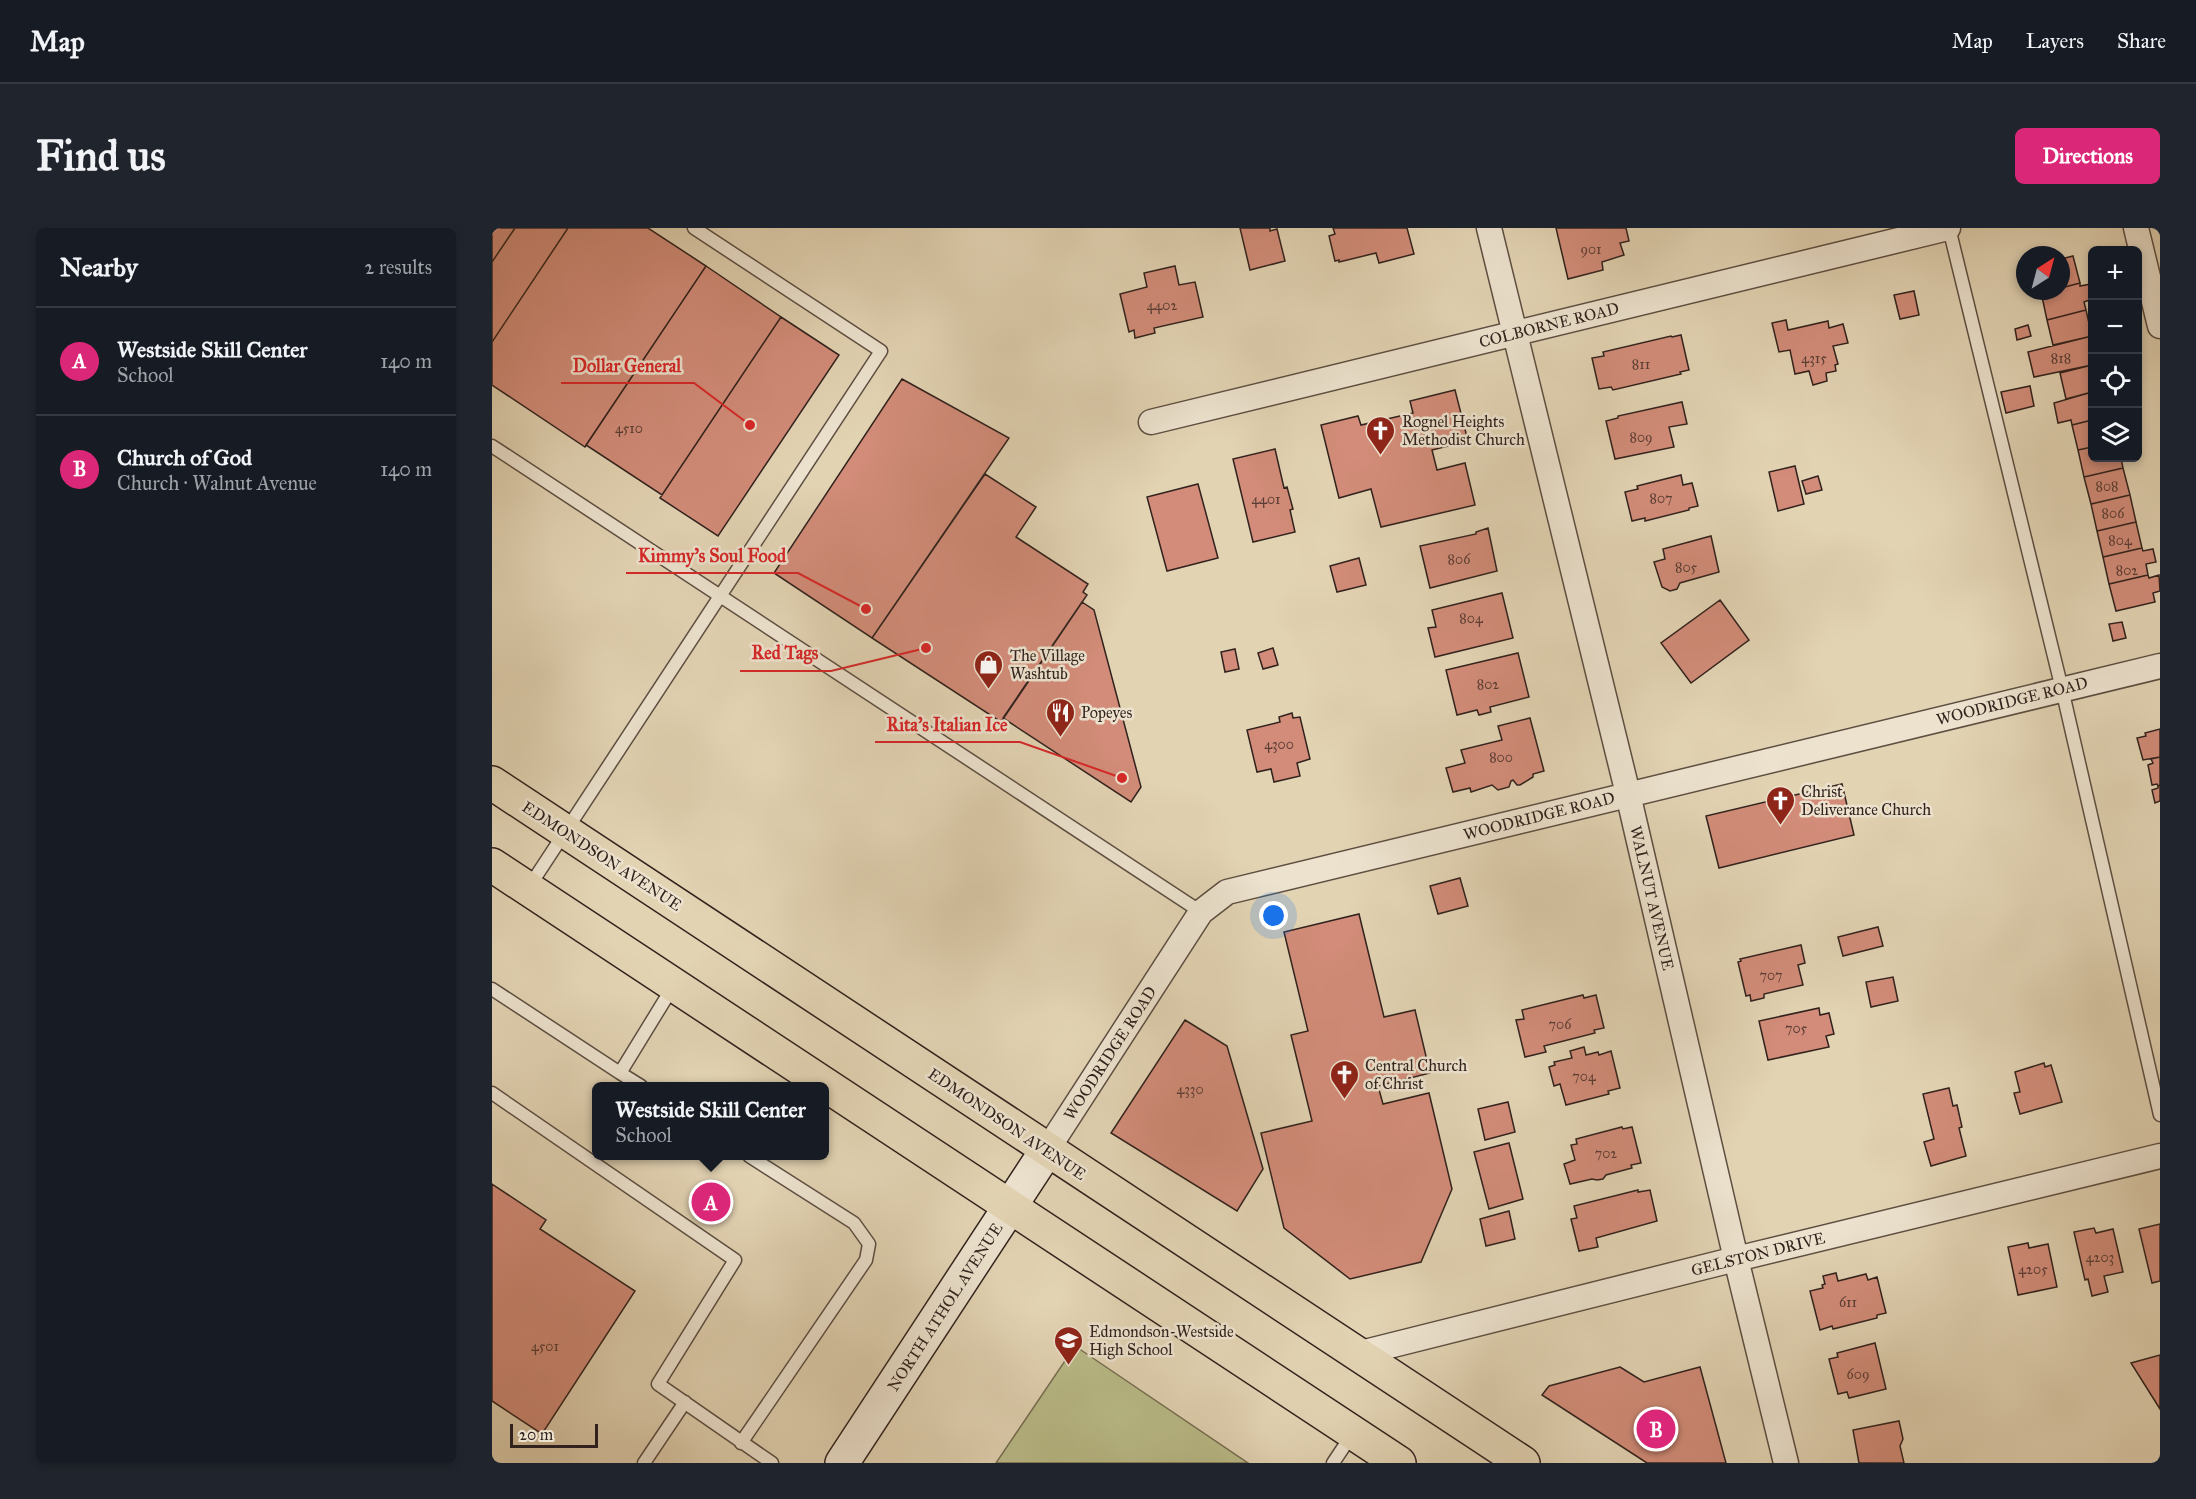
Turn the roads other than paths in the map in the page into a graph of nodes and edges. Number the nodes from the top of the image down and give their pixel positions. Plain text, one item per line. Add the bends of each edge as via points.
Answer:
1 (694, 228) edge
2 (1489, 228) edge
3 (1949, 228) edge
4 (2136, 228) edge
5 (2160, 326) edge
6 (1514, 334) junction
7 (1151, 422) dead end
8 (492, 446) edge
9 (720, 596) junction
10 (2160, 666) edge
11 (2062, 689) junction
12 (492, 783) edge
13 (1628, 794) junction
14 (566, 832) junction
15 (492, 865) edge
16 (528, 888) junction
17 (1202, 912) junction
18 (675, 984) junction
19 (492, 989) edge
20 (620, 1073) junction
21 (635, 1082) edge
22 (823, 1082) edge
23 (829, 1086) edge
24 (492, 1094) edge
25 (2160, 1115) edge
26 (1047, 1150) junction
27 (2160, 1156) edge
28 (757, 1160) edge
29 (1010, 1206) junction
30 (1736, 1259) junction
31 (1357, 1354) junction
32 (685, 1402) junction
33 (1353, 1432) junction
34 (741, 1443) junction
35 (644, 1463) edge
36 (772, 1463) edge
37 (842, 1463) edge
38 (1333, 1463) edge
39 (1399, 1463) edge
40 (1523, 1463) edge
41 (1786, 1463) edge

1 - 9 lane via 881,351
2 - 6 street, WALNUT AVENUE
3 - 6 street, COLBORNE ROAD
3 - 11 lane
4 - 5 street
6 - 7 street, COLBORNE ROAD
6 - 13 street, WALNUT AVENUE
8 - 9 lane
9 - 14 lane
9 - 17 lane
10 - 11 street, WOODRIDGE ROAD
11 - 13 street, WOODRIDGE ROAD
11 - 25 lane
12 - 14 main road, EDMONDSON AVENUE
13 - 17 street, WOODRIDGE ROAD via 1227,892
13 - 30 street, WALNUT AVENUE
14 - 16 lane
14 - 26 main road, EDMONDSON AVENUE
15 - 16 main road
16 - 18 main road
17 - 26 street, WOODRIDGE ROAD
18 - 20 lane
18 - 22 main road
19 - 20 lane
20 - 21 lane
23 - 29 main road
24 - 32 lane via 735,1260 658,1384
26 - 29 street, NORTH ATHOL AVENUE
26 - 31 main road, EDMONDSON AVENUE
27 - 30 street, GELSTON DRIVE
28 - 34 lane via 854,1223 869,1244 866,1260
29 - 33 main road
29 - 37 street, NORTH ATHOL AVENUE
30 - 31 street, GELSTON DRIVE
30 - 41 street, WALNUT AVENUE
31 - 40 main road, EDMONDSON AVENUE
32 - 34 lane
32 - 35 lane
33 - 38 lane
33 - 39 main road
34 - 36 lane

